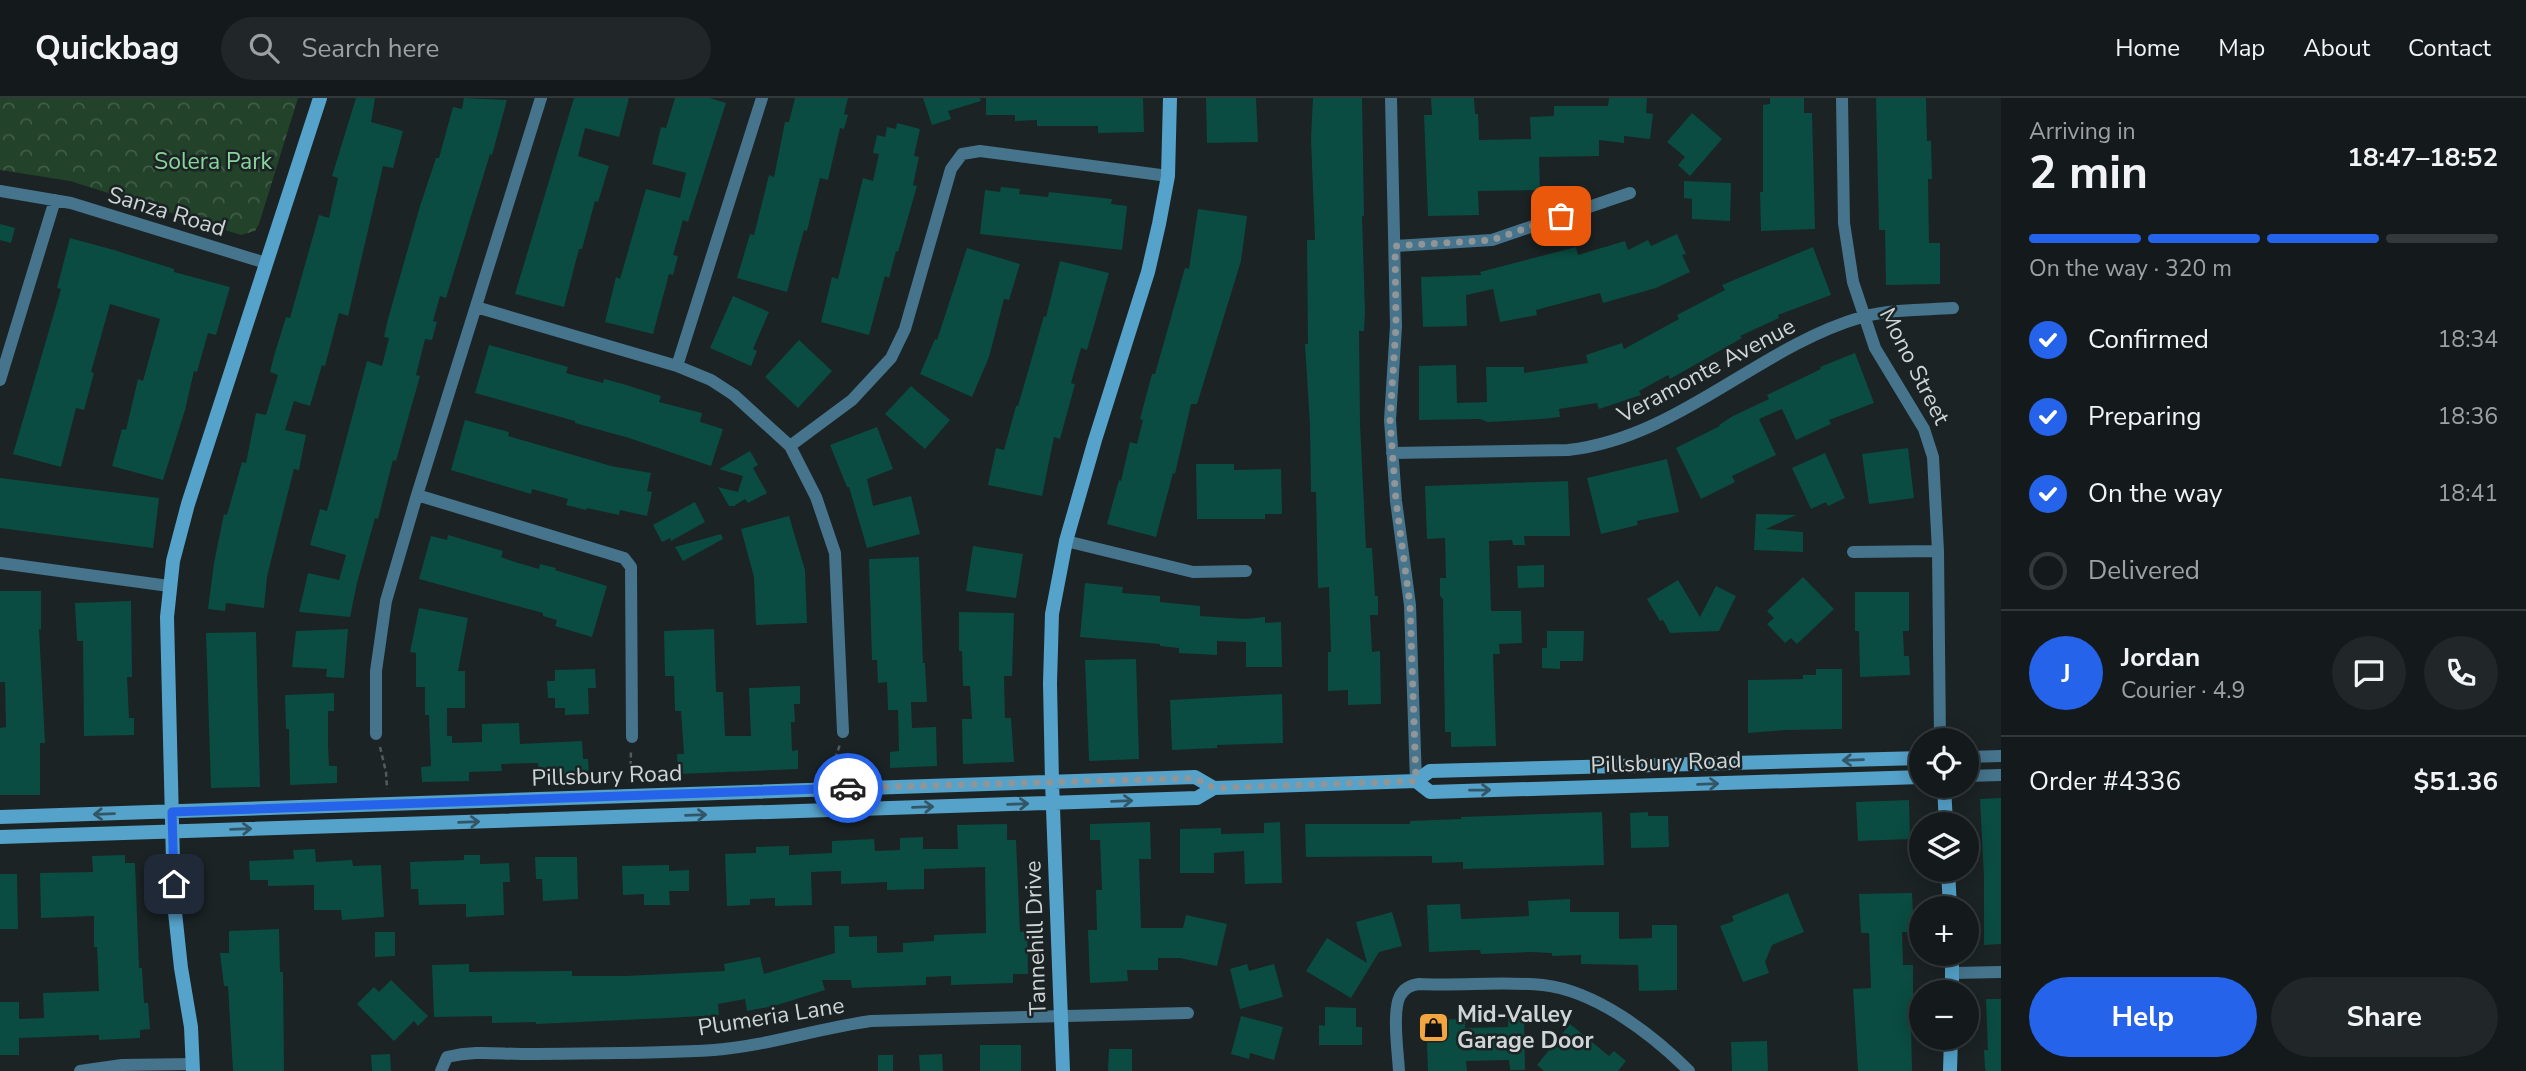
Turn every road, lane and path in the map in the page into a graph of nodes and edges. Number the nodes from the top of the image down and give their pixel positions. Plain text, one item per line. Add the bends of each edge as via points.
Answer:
1 (320, 98) edge
2 (541, 98) edge
3 (762, 98) edge
4 (1170, 98) edge
5 (1391, 98) edge
6 (1842, 98) edge
7 (1168, 176) junction
8 (0, 191) edge
9 (1630, 193) dead end
10 (55, 200) junction
11 (1395, 246) junction
12 (267, 263) junction
13 (476, 307) junction
14 (1953, 308) dead end
15 (1863, 317) junction
16 (677, 366) junction
17 (0, 380) edge
18 (790, 446) junction
19 (1392, 453) junction
20 (417, 495) junction
21 (1066, 541) junction
22 (1938, 551) junction
23 (1853, 552) dead end
24 (0, 563) edge
25 (1246, 571) dead end
26 (169, 586) junction
27 (1940, 728) edge
28 (843, 732) joint
29 (376, 734) joint
30 (632, 737) joint
31 (2001, 756) edge
32 (1979, 757) edge
33 (1909, 758) edge
34 (2001, 775) edge
35 (1979, 776) edge
36 (1909, 777) edge
37 (1416, 781) junction
38 (1052, 782) junction
39 (1214, 788) junction
40 (834, 789) junction
41 (631, 796) junction
42 (1054, 803) junction
43 (387, 805) junction
44 (172, 812) junction
45 (0, 817) edge
46 (173, 831) junction
47 (0, 837) edge
48 (1953, 966) edge
49 (2001, 972) edge
50 (1953, 973) junction
51 (1953, 980) edge
52 (1188, 1013) dead end
53 (1060, 1016) junction
54 (1951, 1050) edge
55 (193, 1067) edge
56 (80, 1071) edge
57 (441, 1071) edge
58 (1063, 1071) edge
59 (1399, 1071) edge
60 (1689, 1071) edge
61 (1950, 1071) edge

1 - 12 street
2 - 13 street
3 - 16 street
4 - 7 street, Tannehill Drive
5 - 11 street
6 - 15 street, Mono Street via 1845,233
7 - 18 street via 980,150 962,154 951,169 905,329 891,358 852,400
7 - 21 street, Tannehill Drive via 1149,272
8 - 10 street, Sanza Road
9 - 11 street via 1492,240
10 - 12 street, Sanza Road
10 - 17 street
11 - 19 street
12 - 26 street via 188,504
13 - 16 street
13 - 20 street
14 - 15 street, Veramonte Avenue
15 - 19 street, Veramonte Avenue via 1785,351 1652,426 1592,447
15 - 22 street, Mono Street via 1875,348 1924,429 1933,457
16 - 18 street via 734,396
18 - 28 street via 816,498 835,553
19 - 37 street via 1410,605
20 - 29 street via 386,601 376,671
20 - 30 street via 624,558 631,567
21 - 25 street via 1193,572
21 - 38 street, Tannehill Drive via 1052,614
22 - 23 street
22 - 27 street, Mono Street
24 - 26 street
26 - 44 street
28 - 40 path via 833,766
29 - 43 path via 386,772
30 - 41 path
31 - 32 street
33 -> 37 street, Pillsbury Road via 1430,771
34 - 35 street
37 -> 36 street, Pillsbury Road via 1430,792
37 - 39 street, Pillsbury Road
38 - 39 street, Pillsbury Road via 1195,778
38 - 40 street, Pillsbury Road
38 - 42 street, Tannehill Drive
42 -> 39 street, Pillsbury Road via 1196,798
40 - 41 street, Pillsbury Road
41 - 43 street, Pillsbury Road
46 -> 42 street, Pillsbury Road
42 - 53 street, Tannehill Drive
43 - 44 street, Pillsbury Road
44 -> 45 street, Pillsbury Road
44 - 46 street
46 - 47 street, Pillsbury Road
46 - 55 street via 174,903
48 - 50 street
49 - 50 street
50 - 51 street
52 - 53 street, Plumeria Lane
53 - 57 street, Plumeria Lane via 871,1021 715,1050 469,1051 447,1057
53 - 58 street, Tannehill Drive
54 - 61 street
55 - 56 street via 122,1065
59 - 60 street via 1397,1006 1401,994 1419,984 1526,984 1570,990 1614,1011

